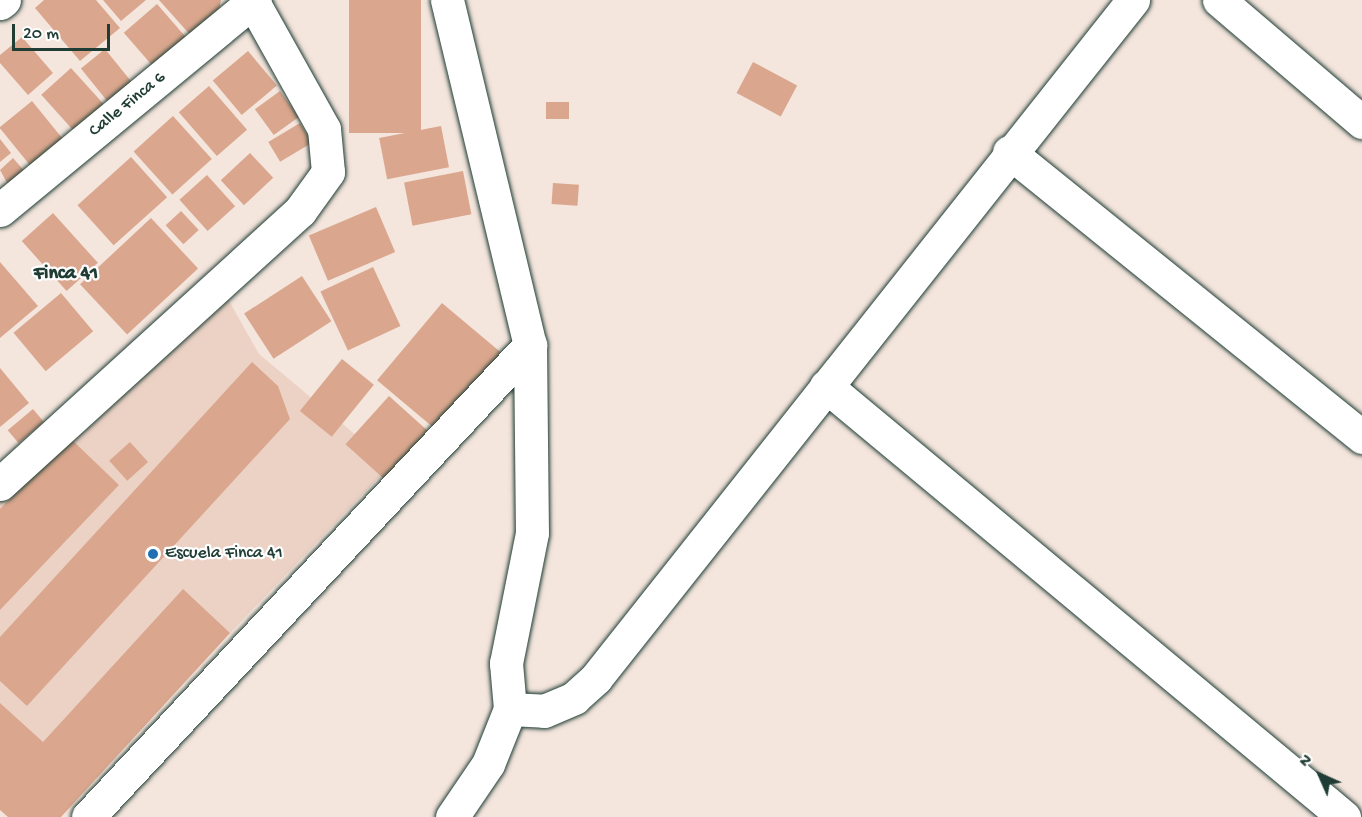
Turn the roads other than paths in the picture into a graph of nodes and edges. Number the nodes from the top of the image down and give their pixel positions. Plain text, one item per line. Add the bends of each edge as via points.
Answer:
1 (4, 0) edge
2 (447, 0) edge
3 (1133, 0) edge
4 (1219, 0) edge
5 (254, 1) edge
6 (0, 3) edge
7 (1362, 122) edge
8 (1009, 152) junction
9 (0, 210) edge
10 (530, 345) junction
11 (826, 386) junction
12 (1362, 437) edge
13 (0, 484) edge
14 (510, 709) junction
15 (88, 817) edge
16 (452, 817) edge
17 (1344, 817) edge

1 - 6 street
2 - 10 street
3 - 8 street
4 - 7 street
5 - 9 street, Calle Finca 6
5 - 13 street via 324,129 328,172 300,211
8 - 11 street
8 - 12 street
10 - 14 street via 532,533 506,663
10 - 15 street
11 - 14 street via 596,678 574,698 544,711
11 - 17 street
14 - 16 street via 488,764

